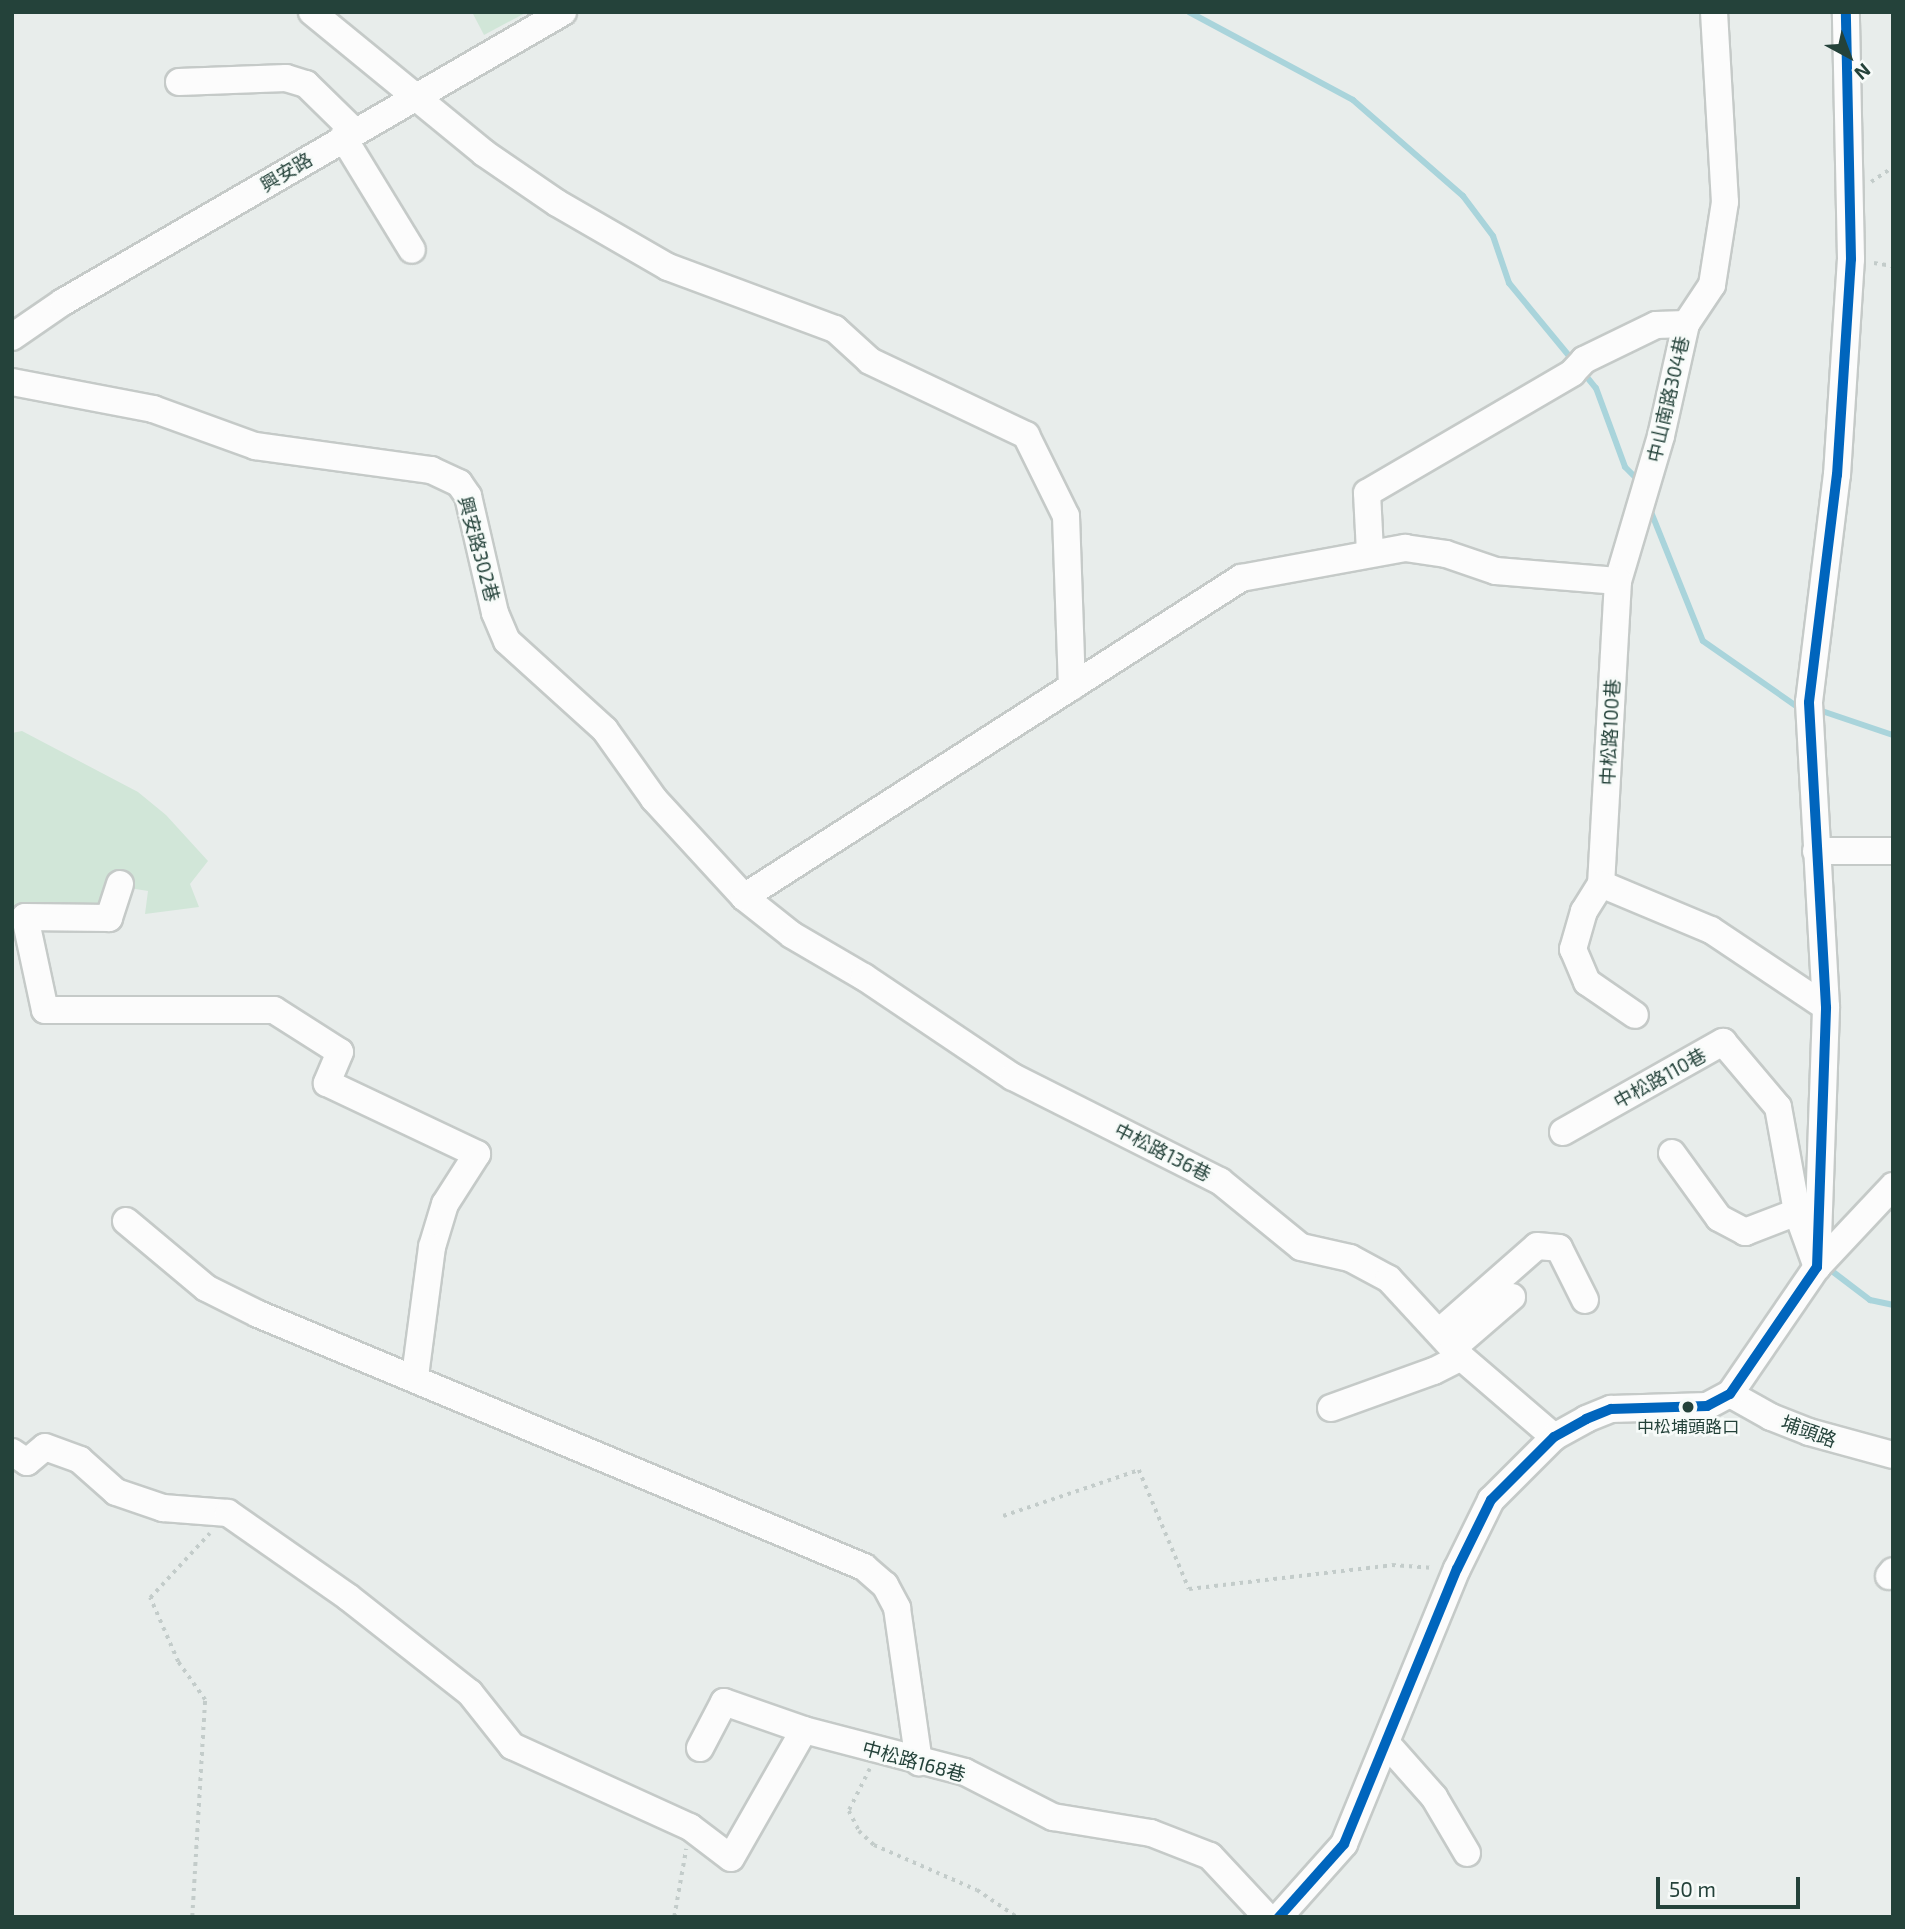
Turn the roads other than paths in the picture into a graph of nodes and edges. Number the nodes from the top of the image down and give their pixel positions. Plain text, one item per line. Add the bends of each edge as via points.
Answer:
1 (312, 12) edge
2 (563, 12) edge
3 (1714, 12) edge
4 (1846, 12) edge
5 (179, 82) dead end
6 (416, 95) junction
7 (348, 134) junction
8 (412, 250) dead end
9 (1686, 324) junction
10 (12, 337) edge
11 (12, 382) edge
12 (1370, 552) junction
13 (1618, 581) junction
14 (1072, 687) junction
15 (1816, 851) junction
16 (1893, 851) edge
17 (120, 884) dead end
18 (1601, 884) junction
19 (744, 897) junction
20 (1826, 1007) junction
21 (1635, 1015) dead end
22 (1563, 1132) dead end
23 (1672, 1153) dead end
24 (1893, 1186) edge
25 (1797, 1212) junction
26 (126, 1222) dead end
27 (1816, 1267) junction
28 (1512, 1297) dead end
29 (1585, 1300) dead end
30 (1451, 1346) junction
31 (415, 1377) junction
32 (1730, 1394) junction
33 (1331, 1408) dead end
34 (1554, 1437) junction
35 (12, 1452) edge
36 (1893, 1455) edge
37 (804, 1730) junction
38 (1387, 1744) junction
39 (701, 1748) dead end
40 (919, 1762) junction
41 (1467, 1853) dead end
42 (1267, 1917) edge
43 (1279, 1917) edge

1 - 6 street
2 - 6 street, 興安路
3 - 9 street, 中山南路304巷 via 1725,202 1712,285
4 - 15 street via 1851,259 1837,475 1809,702
5 - 7 street via 296,81 324,99
6 - 7 street, 興安路
6 - 14 street via 535,188 668,267 835,329 870,360 1027,435 1066,516
7 - 8 street
7 - 10 street, 興安路 via 63,302
9 - 12 street via 1656,325 1584,359 1572,373 1367,493
9 - 13 street, 中山南路304巷 via 1661,436
11 - 19 street, 興安路302巷 via 153,409 255,446 431,470 459,482 468,496 495,613 507,640 606,730 654,799
12 - 13 street via 1405,548 1446,554 1496,571
12 - 14 street via 1241,578
13 - 18 street, 中松路100巷
14 - 19 street
15 - 16 street
15 - 20 street
17 - 31 street via 109,918 24,917 45,1010 274,1010 340,1052 327,1083 477,1154 444,1204 432,1247
18 - 20 street via 1711,930
18 - 21 street, 中松路100巷 via 1584,912 1573,949 1587,982
19 - 30 street, 中松路136巷 via 792,935 864,977 1013,1077 1220,1181 1301,1247 1350,1258 1389,1279
20 - 27 street
22 - 25 street, 中松路110巷 via 1723,1042 1778,1107
23 - 25 street via 1719,1218 1745,1232
24 - 27 street
25 - 27 street, 中松路110巷
26 - 31 street via 206,1288 258,1314
27 - 32 street
28 - 30 street
29 - 30 street via 1559,1248 1537,1246
30 - 33 street via 1434,1371
30 - 34 street, 中松路136巷
31 - 40 street via 864,1567 885,1585 897,1608
32 - 34 street via 1689,1409 1611,1409
32 - 36 street, 埔頭路 via 1809,1432
34 - 38 street via 1492,1500 1457,1569
35 - 37 street via 27,1462 45,1447 80,1460 116,1492 163,1508 228,1513 348,1597 470,1693 512,1746 690,1826 731,1858
37 - 39 street, 中松路168巷 via 724,1702
37 - 40 street, 中松路168巷
38 - 41 street via 1434,1797
38 - 43 street via 1344,1844
40 - 42 street, 中松路168巷 via 965,1772 1052,1818 1152,1833 1210,1856

